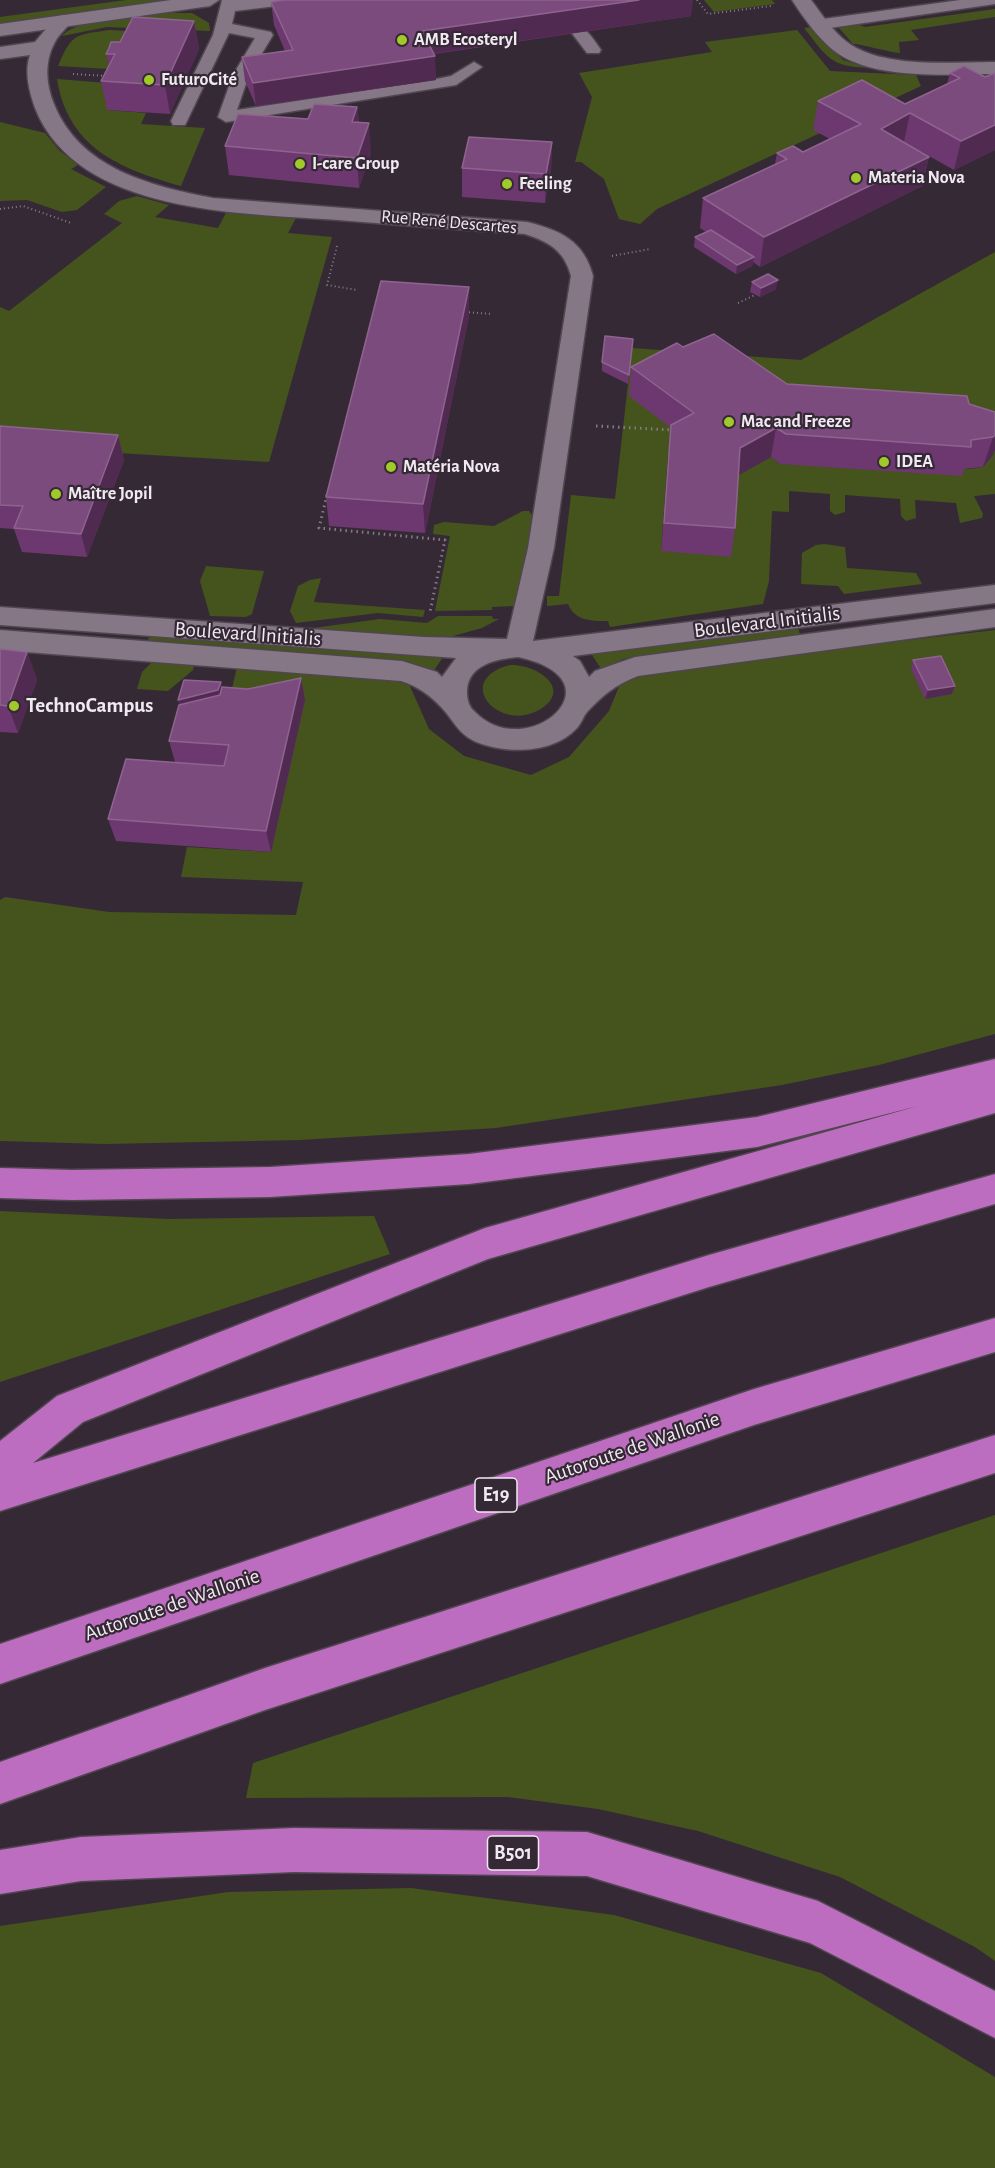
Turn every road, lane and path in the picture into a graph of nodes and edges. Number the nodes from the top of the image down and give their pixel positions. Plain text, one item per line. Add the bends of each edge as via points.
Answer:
1 (80, 0) edge
2 (210, 0) edge
3 (285, 0) edge
4 (697, 0) edge
5 (801, 0) edge
6 (993, 0) edge
7 (230, 4) edge
8 (781, 4) dead end
9 (60, 12) junction
10 (823, 24) junction
11 (223, 27) junction
12 (0, 30) edge
13 (579, 32) edge
14 (43, 47) junction
15 (593, 50) dead end
16 (0, 53) edge
17 (113, 67) edge
18 (474, 67) dead end
19 (995, 68) edge
20 (108, 76) edge
21 (179, 121) dead end
22 (0, 209) edge
23 (361, 215) junction
24 (71, 223) dead end
25 (357, 290) dead end
26 (755, 295) edge
27 (738, 303) dead end
28 (458, 312) edge
29 (493, 314) dead end
30 (561, 424) junction
31 (673, 430) edge
32 (330, 484) edge
33 (995, 594) edge
34 (0, 616) edge
35 (428, 617) dead end
36 (995, 618) edge
37 (0, 640) edge
38 (518, 649) junction
39 (453, 702) junction
40 (580, 703) junction
41 (995, 1073) edge
42 (995, 1099) edge
43 (0, 1183) edge
44 (995, 1189) edge
45 (995, 1335) edge
46 (995, 1454) edge
47 (0, 1465) edge
48 (0, 1492) edge
49 (0, 1664) edge
50 (0, 1784) edge
51 (0, 1872) edge
52 (995, 2015) edge

1 - 9 street
2 - 9 street
3 - 7 lane
4 - 8 path via 708,14
5 - 10 street
6 - 10 lane
7 - 11 lane
9 - 12 street
9 - 14 street, Rue René Descartes
10 - 19 street via 840,46 855,56
11 - 18 lane via 266,35 242,75 226,117 422,87 456,80
11 - 21 lane
13 - 15 lane
14 - 16 street
14 - 23 street, Rue René Descartes via 37,72 41,99 67,144 98,169 180,198 213,204
17 - 20 path
22 - 24 path via 23,206
23 - 25 path via 357,228 340,238 327,285
23 - 30 street, Rue René Descartes via 527,228 556,238 572,249 582,276
26 - 27 path
28 - 29 path
30 - 31 path
30 - 38 street, Rue René Descartes via 541,548
32 - 35 path via 319,528 445,540
33 - 38 street, Boulevard Initialis
34 - 38 street, Boulevard Initialis via 424,647
36 - 40 street, Boulevard Initialis via 635,667 604,678
37 - 39 street, Boulevard Initialis via 402,671 427,679
38 - 39 street, Boulevard Initialis via 480,655 461,669 452,689
38 - 40 street, Boulevard Initialis via 568,666 581,690
39 - 40 street, Boulevard Initialis via 461,717 475,729 494,738 516,740 538,738 557,730 572,718
41 - 43 highway via 757,1132 469,1169 270,1182
42 - 47 highway via 485,1244 70,1409
44 - 48 highway via 709,1271
45 - 49 highway, Autoroute de Wallonie / E19 via 754,1407
46 - 50 highway via 266,1689
51 - 52 highway, B501 via 81,1859 294,1850 587,1854 818,1923

